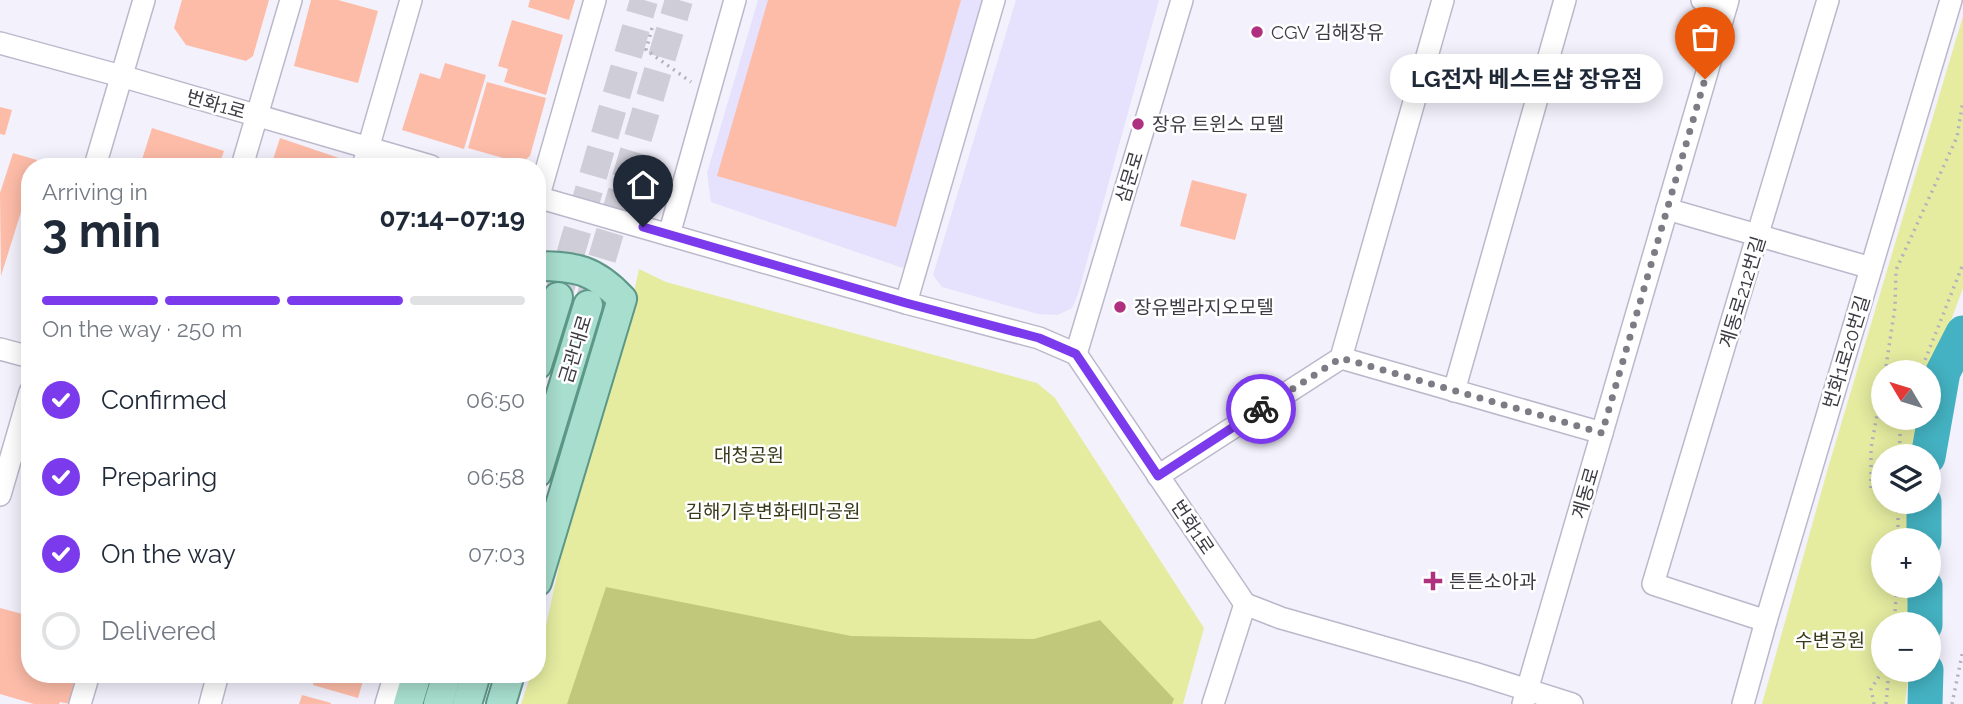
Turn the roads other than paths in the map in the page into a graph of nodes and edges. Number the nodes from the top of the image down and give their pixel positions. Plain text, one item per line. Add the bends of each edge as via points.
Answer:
1 (144, 0) edge
2 (291, 0) edge
3 (411, 0) edge
4 (595, 0) edge
5 (735, 0) edge
6 (994, 0) edge
7 (1182, 0) edge
8 (1443, 0) edge
9 (1565, 0) edge
10 (1702, 0) edge
11 (1828, 0) edge
12 (1951, 0) edge
13 (1727, 3) edge
14 (0, 43) edge
15 (121, 76) junction
16 (257, 116) junction
17 (365, 157) edge
18 (97, 158) edge
19 (244, 158) edge
20 (546, 170) edge
21 (546, 200) edge
22 (1667, 209) junction
23 (669, 235) junction
24 (1759, 236) junction
25 (546, 266) edge
26 (1871, 268) junction
27 (558, 297) tunnel mouth
28 (906, 303) junction
29 (589, 305) tunnel mouth
30 (546, 336) edge
31 (0, 349) edge
32 (1076, 354) junction
33 (21, 355) edge
34 (1341, 358) junction
35 (1454, 391) junction
36 (21, 424) edge
37 (1602, 433) junction
38 (546, 444) edge
39 (1158, 476) junction
40 (0, 495) edge
41 (546, 552) edge
42 (1245, 604) junction
43 (1766, 621) junction
44 (86, 683) edge
45 (216, 683) edge
46 (392, 683) edge
47 (414, 683) edge
48 (444, 683) edge
49 (473, 683) edge
50 (507, 683) edge
51 (1525, 697) edge
52 (80, 704) edge
53 (210, 704) edge
54 (386, 704) edge
55 (408, 704) edge
56 (438, 704) edge
57 (467, 704) edge
58 (500, 704) edge
59 (1213, 704) edge
60 (1572, 704) edge
61 (1743, 704) edge

1 - 15 street
2 - 16 street
3 - 17 street
4 - 20 street
5 - 23 street
6 - 28 street
7 - 32 street, 삼문로
8 - 34 street
9 - 35 street
10 - 13 street
11 - 24 street, 계동로212번길
12 - 26 street, 번화1로20번길
13 - 22 street, 계동로
14 - 15 street, 번화1로
15 - 16 street, 번화1로
15 - 18 street
16 - 17 street, 번화1로
16 - 19 street
21 - 23 street
22 - 24 street
22 - 37 street, 계동로
23 - 28 street
24 - 26 street
24 - 43 street, 계동로212번길 via 1653,584
25 - 41 main road via 585,271 622,299
26 - 43 street, 번화1로20번길
27 - 30 main road, 금관대로
28 - 32 street via 1039,338
29 - 38 main road, 금관대로
31 - 33 street
32 - 39 street, 번화1로
34 - 35 street
34 - 39 street
35 - 37 street
36 - 40 street
37 - 51 street, 계동로
39 - 42 street, 번화1로
42 - 51 street
42 - 59 street
43 - 61 street, 번화1로20번길
44 - 52 street
45 - 53 street
46 - 54 street
47 - 55 main road
48 - 56 main road
49 - 57 main road
50 - 58 main road
51 - 60 street

